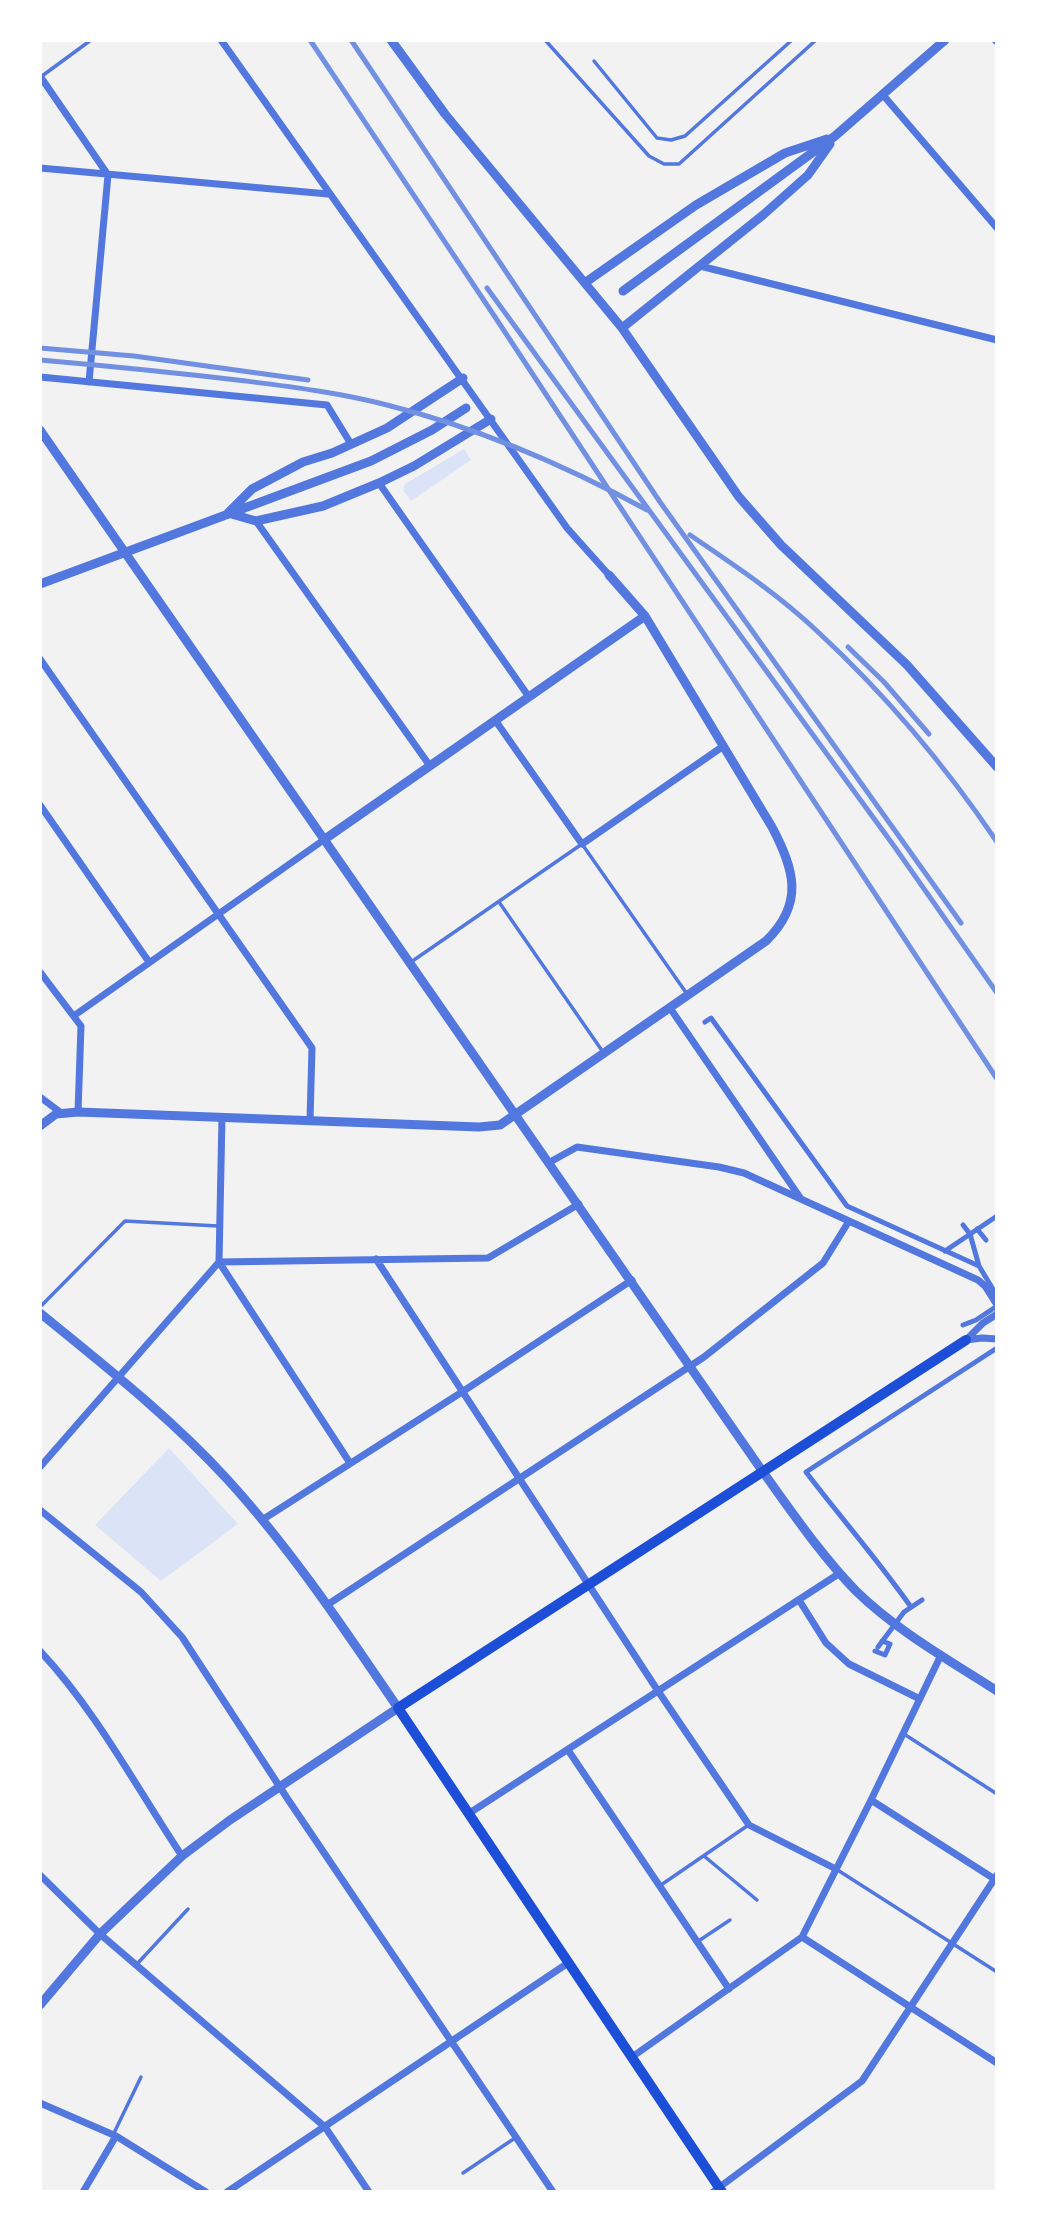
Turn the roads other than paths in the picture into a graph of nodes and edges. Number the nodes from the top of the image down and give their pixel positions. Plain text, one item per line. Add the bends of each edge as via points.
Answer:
1 (91, 40) edge
2 (221, 40) edge
3 (391, 40) edge
4 (545, 40) edge
5 (792, 40) edge
6 (816, 40) edge
7 (945, 40) edge
8 (594, 61) dead end
9 (41, 76) edge
10 (883, 95) junction
11 (835, 136) junction
12 (40, 168) edge
13 (108, 175) junction
14 (328, 194) junction
15 (997, 228) edge
16 (700, 266) junction
17 (586, 282) junction
18 (623, 291) dead end
19 (622, 328) junction
20 (997, 340) edge
21 (40, 377) edge
22 (463, 378) junction
23 (89, 382) junction
24 (466, 408) dead end
25 (491, 419) junction
26 (40, 430) edge
27 (351, 444) junction
28 (379, 483) junction
29 (228, 513) junction
30 (256, 522) junction
31 (126, 551) junction
32 (609, 575) joint
33 (40, 584) edge
34 (645, 616) junction
35 (40, 659) edge
36 (529, 697) junction
37 (495, 720) junction
38 (722, 747) junction
39 (430, 766) junction
40 (997, 767) edge
41 (40, 805) edge
42 (325, 839) junction
43 (582, 844) junction
44 (499, 902) junction
45 (218, 914) junction
46 (149, 962) junction
47 (411, 962) junction
48 (40, 972) edge
49 (688, 995) junction
50 (670, 1008) junction
51 (75, 1015) junction
52 (705, 1022) dead end
53 (604, 1054) junction
54 (40, 1097) edge
55 (60, 1112) junction
56 (78, 1112) junction
57 (517, 1114) junction
58 (222, 1117) junction
59 (310, 1119) junction
60 (40, 1126) edge
61 (550, 1162) junction
62 (802, 1199) junction
63 (579, 1204) junction
64 (997, 1216) edge
65 (849, 1221) junction
66 (963, 1225) dead end
67 (218, 1226) junction
68 (977, 1229) junction
69 (970, 1234) junction
70 (986, 1237) dead end
71 (945, 1251) junction
72 (376, 1259) junction
73 (219, 1262) junction
74 (979, 1266) junction
75 (632, 1280) junction
76 (997, 1296) edge
77 (997, 1305) edge
78 (40, 1307) edge
79 (40, 1313) edge
80 (997, 1314) edge
81 (963, 1325) dead end
82 (997, 1339) edge
83 (966, 1340) junction
84 (980, 1348) dead end
85 (997, 1348) edge
86 (985, 1356) junction
87 (690, 1367) junction
88 (120, 1377) junction
89 (462, 1392) junction
90 (897, 1401) dead end
91 (903, 1409) junction
92 (855, 1429) dead end
93 (860, 1437) junction
94 (350, 1463) junction
95 (40, 1467) edge
96 (763, 1472) junction
97 (519, 1479) junction
98 (40, 1510) edge
99 (262, 1520) junction
100 (840, 1573) junction
101 (588, 1585) junction
102 (799, 1600) junction
103 (922, 1600) dead end
104 (327, 1605) junction
105 (911, 1607) junction
106 (879, 1646) junction
107 (40, 1651) edge
108 (941, 1655) junction
109 (658, 1691) junction
110 (997, 1691) edge
111 (920, 1699) junction
112 (398, 1708) junction
113 (904, 1734) junction
114 (568, 1750) junction
115 (280, 1787) junction
116 (997, 1794) edge
117 (872, 1800) junction
118 (468, 1814) junction
119 (749, 1825) junction
120 (183, 1856) junction
121 (704, 1856) junction
122 (836, 1869) junction
123 (40, 1875) edge
124 (996, 1878) edge
125 (659, 1886) junction
126 (757, 1900) dead end
127 (188, 1909) dead end
128 (730, 1920) dead end
129 (100, 1934) junction
130 (802, 1937) junction
131 (697, 1942) junction
132 (952, 1944) junction
133 (568, 1963) junction
134 (136, 1965) junction
135 (997, 1972) edge
136 (729, 1989) junction
137 (40, 2005) edge
138 (910, 2008) junction
139 (452, 2041) junction
140 (632, 2057) junction
141 (997, 2063) edge
142 (141, 2077) dead end
143 (40, 2103) edge
144 (325, 2127) junction
145 (114, 2136) junction
146 (517, 2137) junction
147 (463, 2173) dead end
148 (718, 2190) edge
149 (83, 2192) edge
150 (206, 2192) edge
151 (227, 2192) edge
152 (369, 2192) edge
153 (553, 2192) edge

1 - 9 lane
2 - 14 street
3 - 17 street via 445,114
4 - 6 lane via 649,156 664,164 680,164
5 - 8 lane via 685,136 671,140 657,138
7 - 10 street
9 - 13 street
10 - 11 street
10 - 15 street
11 - 16 street via 808,175
11 - 17 street via 785,153 696,205
11 - 18 street
12 - 13 street
13 - 14 street
13 - 23 street
14 - 22 street
16 - 19 street
16 - 20 street
17 - 19 street
19 - 40 street via 746,505 781,545 907,665
21 - 23 street
22 - 25 street
22 - 27 street via 387,428
23 - 27 street via 327,405
24 - 29 street via 372,461
25 - 28 street
25 - 32 street via 567,528
26 - 31 street
27 - 29 street via 303,461 252,489
28 - 30 street via 323,506
28 - 36 street
29 - 30 street
29 - 31 street
30 - 39 street
31 - 33 street
31 - 42 street
32 - 34 street
34 - 36 street
34 - 38 street
35 - 45 street
36 - 37 street
37 - 39 street
37 - 43 street
38 - 43 street
38 - 49 street via 786,855 792,896 782,921 766,941
39 - 42 street
41 - 46 street
42 - 45 street
42 - 47 street
43 - 44 lane
43 - 49 lane
44 - 47 lane
44 - 53 lane
45 - 46 street
45 - 59 street via 312,1048
46 - 51 street
47 - 57 street
48 - 51 street
49 - 50 street
50 - 53 street
50 - 62 street
51 - 56 street via 81,1026
52 - 71 street via 711,1018 847,1206
53 - 57 street
54 - 55 street
55 - 56 street
55 - 60 street
56 - 58 street
57 - 59 street via 500,1125 479,1127
57 - 61 street
58 - 59 street
58 - 67 street
61 - 62 street via 577,1147 719,1167
61 - 63 street
62 - 65 street
63 - 72 street via 488,1258
63 - 75 street
64 - 68 street
65 - 77 street via 978,1280
65 - 87 street via 823,1263
66 - 69 street
67 - 73 street
67 - 78 lane via 125,1221
68 - 69 street
68 - 70 street
69 - 71 street
69 - 74 street
71 - 74 street
72 - 73 street
72 - 89 street
73 - 88 street
73 - 94 street
74 - 76 street
75 - 87 street
75 - 89 street
77 - 81 street
79 - 88 street
80 - 83 street
82 - 83 street
83 - 96 main road
84 - 86 street
85 - 86 street
86 - 91 street
87 - 96 street
87 - 97 street
88 - 95 street
88 - 99 street via 195,1446
89 - 94 street
89 - 97 street
90 - 91 street
91 - 93 street
92 - 93 street
93 - 105 street via 806,1472 808,1481 883,1567
94 - 99 street
96 - 100 street
96 - 101 main road
97 - 101 street
97 - 104 street
98 - 115 street via 116,1569 162,1613
99 - 104 street
100 - 102 street
100 - 108 street via 890,1620
101 - 109 street
101 - 112 main road
102 - 109 street
102 - 111 street via 826,1643 849,1664
103 - 105 street
104 - 112 street
105 - 106 street
106 - 106 street via 890,1644 890,1651 884,1656
107 - 120 street via 96,1722
108 - 110 street
108 - 111 street
109 - 114 street
109 - 119 street
111 - 113 street
112 - 115 street
112 - 118 main road
113 - 116 lane
113 - 117 street
114 - 118 street
114 - 125 street
115 - 120 street
115 - 139 street
117 - 122 street
117 - 124 street
118 - 133 main road
119 - 121 lane
119 - 122 street
120 - 129 street
121 - 125 lane
121 - 126 lane
122 - 130 street
122 - 132 lane
123 - 129 street
124 - 132 street
125 - 131 street
127 - 134 lane
128 - 131 lane
129 - 134 street
129 - 137 street
130 - 136 street
130 - 138 street
131 - 136 street
132 - 135 lane
132 - 138 street
133 - 139 street
133 - 140 main road
134 - 144 street
136 - 140 street
138 - 141 street
138 - 148 street via 862,2081
139 - 144 street
139 - 146 street
140 - 148 main road
142 - 145 lane
143 - 145 street
144 - 151 street
144 - 152 street
145 - 149 street
145 - 150 street
146 - 147 lane
146 - 153 street

